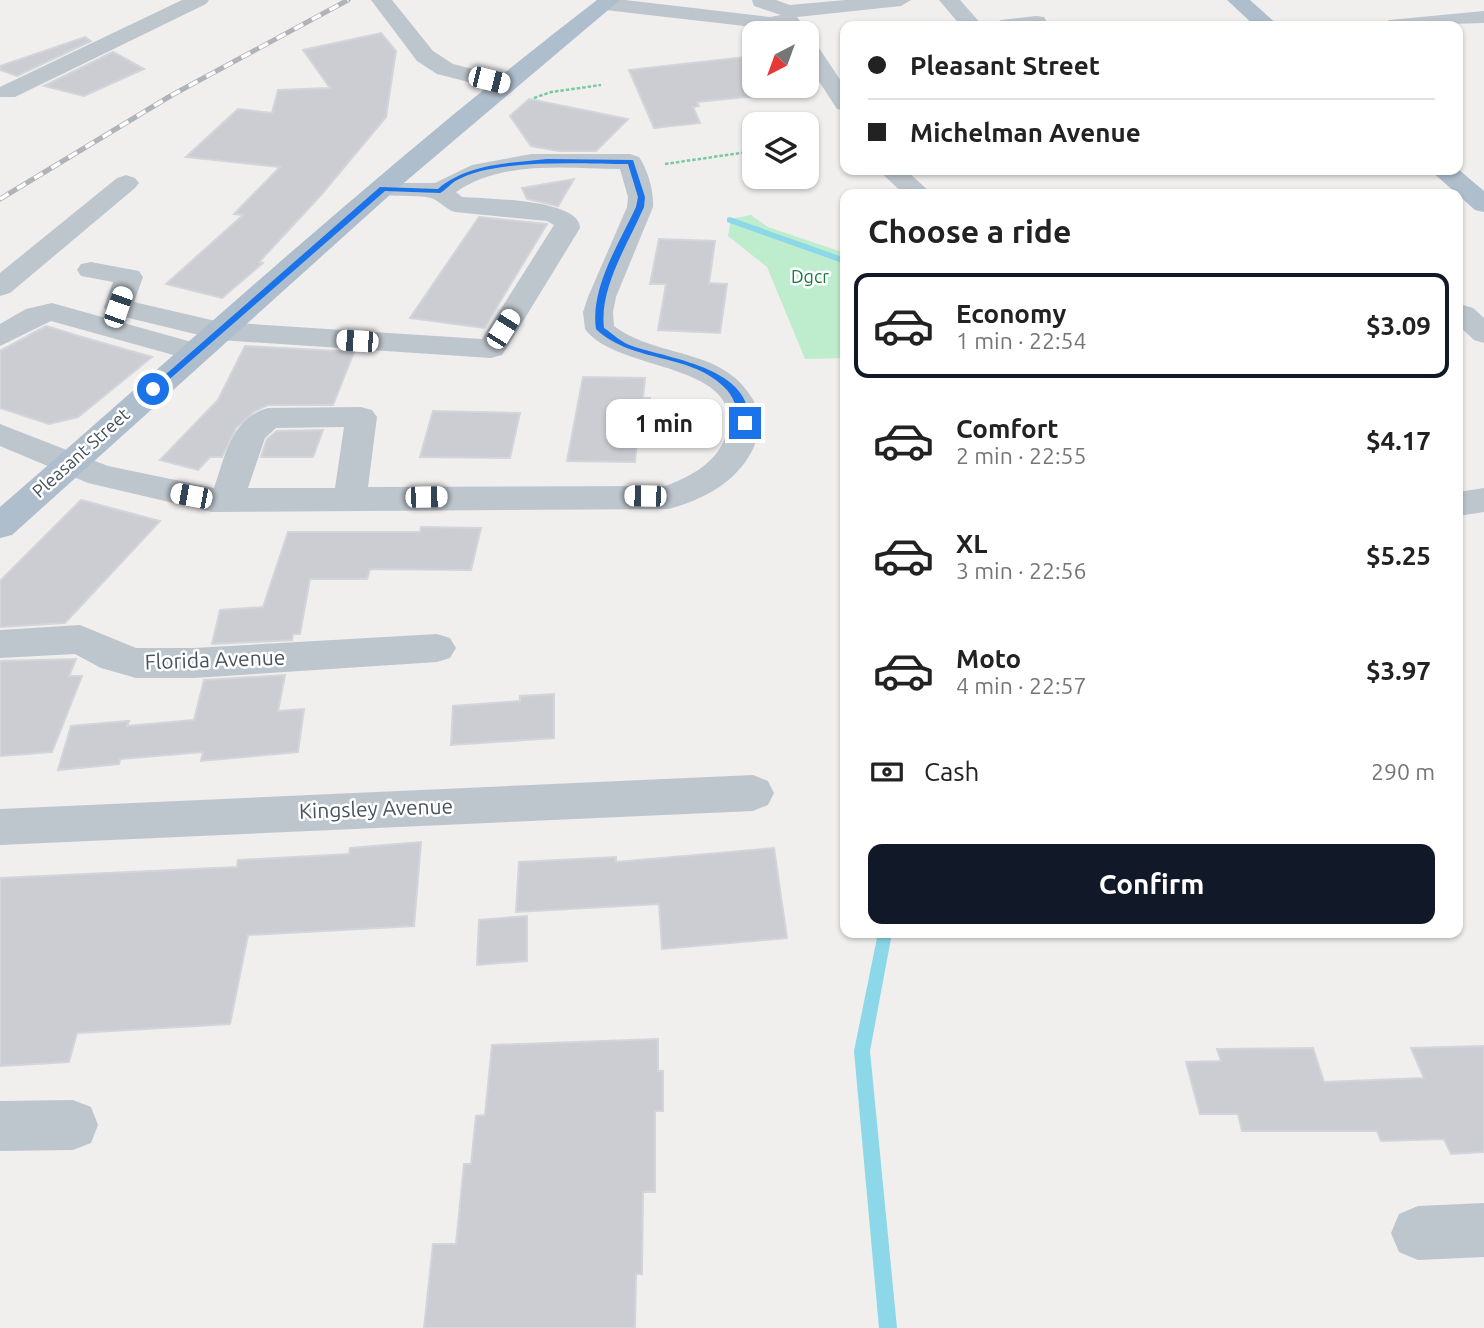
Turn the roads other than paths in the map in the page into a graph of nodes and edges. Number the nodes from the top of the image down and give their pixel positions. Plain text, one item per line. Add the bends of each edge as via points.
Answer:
1 (199, 0) edge
2 (381, 0) edge
3 (710, 0) edge
4 (901, 0) edge
5 (949, 0) edge
6 (1237, 0) edge
7 (757, 1) edge
8 (607, 2) edge
9 (649, 5) edge
10 (1484, 17) edge
11 (757, 21) edge
12 (789, 21) edge
13 (968, 21) edge
14 (1262, 21) edge
15 (1442, 21) edge
16 (819, 64) edge
17 (505, 84) junction
18 (7, 92) dead end
19 (840, 95) edge
20 (897, 175) edge
21 (1449, 175) edge
22 (126, 183) dead end
23 (383, 188) junction
24 (913, 189) edge
25 (440, 191) junction
26 (1484, 204) edge
27 (91, 270) dead end
28 (0, 287) edge
29 (1468, 313) edge
30 (220, 331) junction
31 (1484, 334) edge
32 (0, 337) edge
33 (195, 352) junction
34 (0, 434) edge
35 (69, 463) junction
36 (350, 498) junction
37 (227, 500) junction
38 (1484, 500) edge
39 (1463, 503) edge
40 (0, 526) edge
41 (0, 645) edge
42 (437, 648) dead end
43 (753, 793) dead end
44 (0, 827) edge
45 (74, 1125) dead end
46 (0, 1126) edge
47 (1484, 1230) edge
48 (1418, 1233) dead end

1 - 18 street
2 - 17 street via 425,56 445,69
3 - 7 street via 736,8
4 - 12 street via 802,10
5 - 13 street
6 - 14 main road
7 - 12 street
8 - 9 street
8 - 17 main road, Pleasant Street
9 - 11 street
10 - 15 street
16 - 19 street
17 - 23 main road, Pleasant Street
20 - 24 street
21 - 26 main road
22 - 28 street
23 - 25 street
23 - 30 main road, Pleasant Street
25 - 30 street via 455,204 553,214 567,221 567,228 491,349
25 - 36 street via 454,178 497,166 632,164 640,207 606,284 598,312 600,329 626,347 714,374 732,389 745,423 731,458 718,473 669,496
27 - 30 street via 129,277 118,307
29 - 31 street
30 - 33 main road, Pleasant Street
32 - 33 street via 36,315 52,312
33 - 35 main road, Pleasant Street
34 - 35 street
35 - 37 street via 157,489
35 - 40 main road, Pleasant Street
36 - 37 street
36 - 37 street via 361,417 268,418 250,433
38 - 39 street
41 - 42 street, Florida Avenue via 80,639 114,658 136,663
43 - 44 street, Kingsley Avenue
45 - 46 street
47 - 48 street

